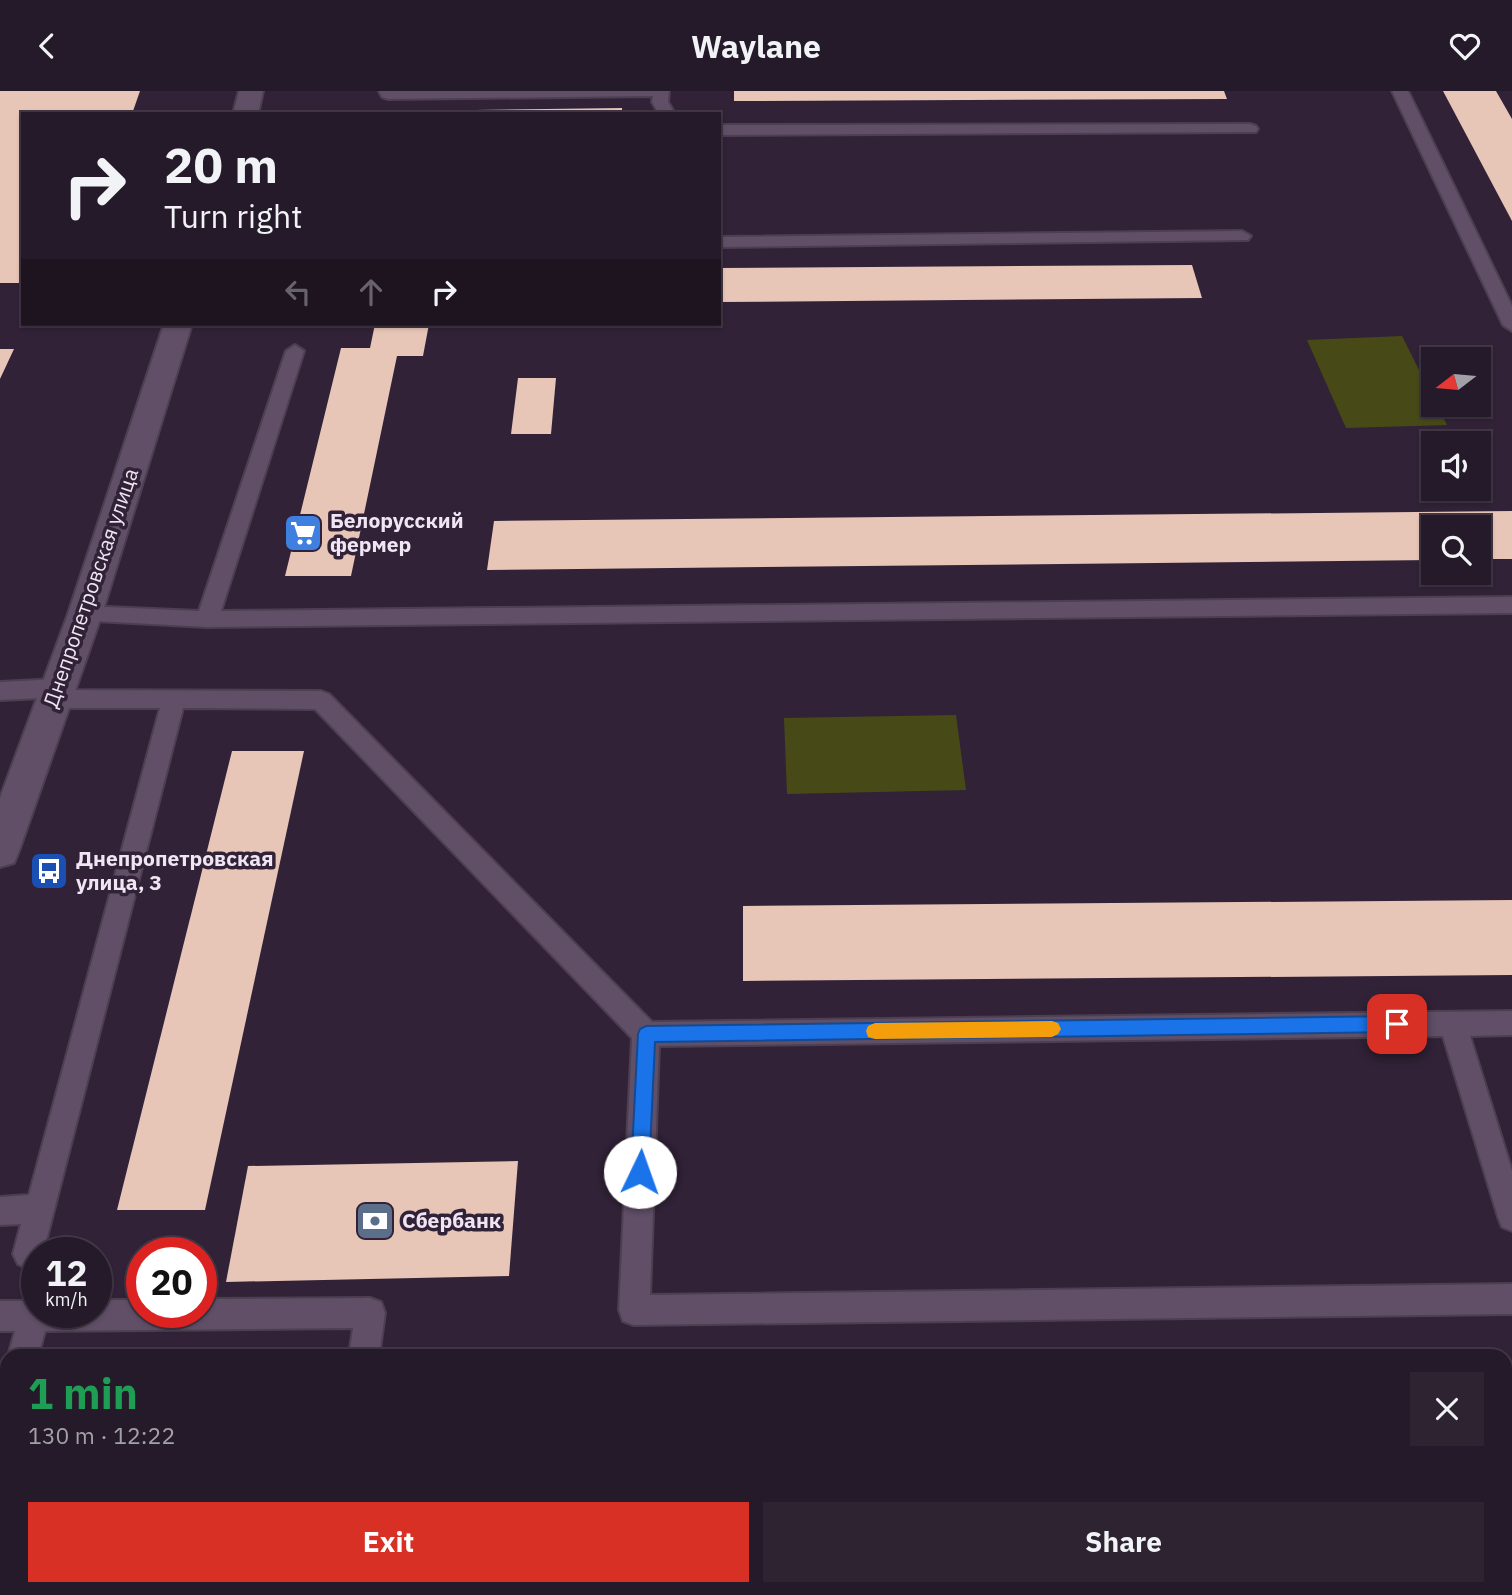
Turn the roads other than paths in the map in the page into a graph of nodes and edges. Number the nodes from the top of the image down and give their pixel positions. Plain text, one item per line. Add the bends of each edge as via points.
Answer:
1 (251, 91) edge
2 (661, 91) edge
3 (1400, 91) edge
4 (387, 98) edge
5 (246, 112) edge
6 (666, 112) edge
7 (1250, 129) dead end
8 (721, 130) edge
9 (1242, 236) dead end
10 (721, 242) edge
11 (1512, 325) edge
12 (177, 326) edge
13 (295, 351) dead end
14 (1512, 605) edge
15 (85, 614) junction
16 (207, 619) junction
17 (0, 691) edge
18 (56, 693) junction
19 (174, 699) junction
20 (0, 851) edge
21 (1512, 1023) edge
22 (1452, 1024) junction
23 (646, 1034) junction
24 (40, 1209) junction
25 (0, 1211) edge
26 (1512, 1217) edge
27 (33, 1237) edge
28 (1512, 1299) edge
29 (0, 1316) edge
30 (21, 1316) edge
31 (112, 1316) edge
32 (31, 1328) edge
33 (25, 1349) edge
34 (365, 1349) edge

1 - 5 street
2 - 4 lane
2 - 6 lane
3 - 11 lane
7 - 8 lane
9 - 10 lane
12 - 15 street, Днепропетровская улица
13 - 16 lane
14 - 16 lane
15 - 16 lane
15 - 18 street, Днепропетровская улица
17 - 18 lane
18 - 19 lane
18 - 20 street, Днепропетровская улица
19 - 23 lane via 321,700
19 - 24 lane
21 - 22 lane
22 - 23 lane
22 - 26 lane
23 - 28 lane via 634,1310
24 - 25 lane
24 - 27 lane
29 - 30 lane
31 - 34 lane via 370,1314
32 - 33 lane

